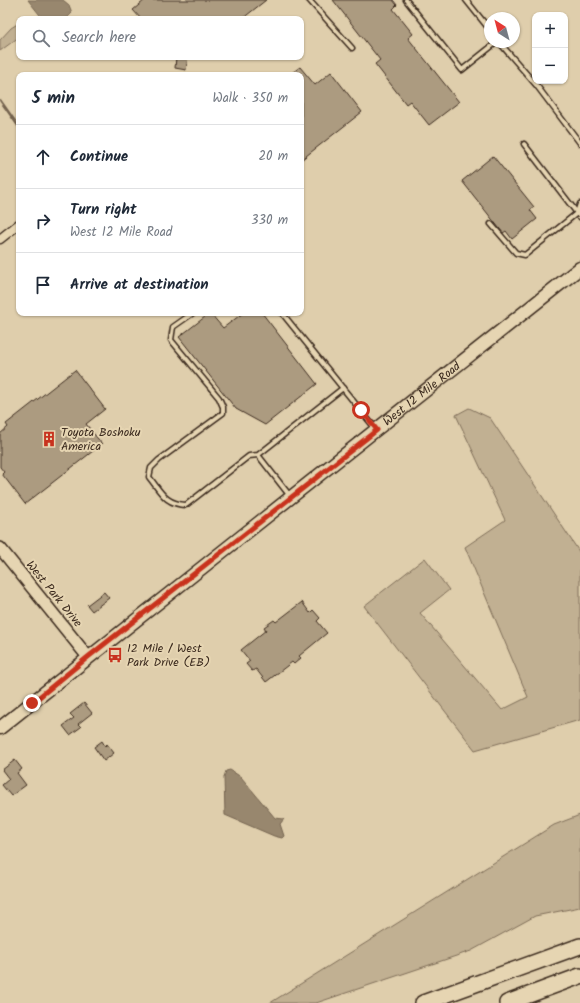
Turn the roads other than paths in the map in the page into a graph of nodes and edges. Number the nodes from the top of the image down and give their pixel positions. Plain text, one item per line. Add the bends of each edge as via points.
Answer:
1 (309, 0) edge
2 (406, 0) edge
3 (466, 0) edge
4 (484, 22) edge
5 (352, 48) dead end
6 (490, 48) edge
7 (503, 48) edge
8 (580, 143) edge
9 (524, 144) dead end
10 (580, 204) edge
11 (578, 215) edge
12 (491, 224) dead end
13 (16, 226) edge
14 (0, 239) edge
15 (580, 268) edge
16 (189, 316) edge
17 (284, 316) edge
18 (343, 388) junction
19 (377, 430) junction
20 (258, 456) junction
21 (291, 498) junction
22 (0, 548) edge
23 (88, 657) junction
24 (0, 728) edge
25 (580, 946) edge
26 (580, 976) edge
27 (423, 1003) edge
28 (507, 1003) edge

1 - 5 lane
2 - 6 lane via 462,70
3 - 4 lane
7 - 8 lane via 537,86
9 - 11 lane
10 - 11 lane
11 - 12 lane via 525,254 516,253
13 - 14 street
15 - 19 main road, West 12 Mile Road
16 - 20 lane via 174,327 171,340 219,398 223,413 159,460 150,468 149,476 167,500 176,505 186,505 249,456
17 - 18 lane
18 - 19 lane
18 - 20 lane
19 - 21 main road, West 12 Mile Road
20 - 21 lane
21 - 23 main road, West 12 Mile Road
22 - 23 street, West Park Drive
23 - 24 main road, West 12 Mile Road
25 - 27 highway
26 - 28 highway

